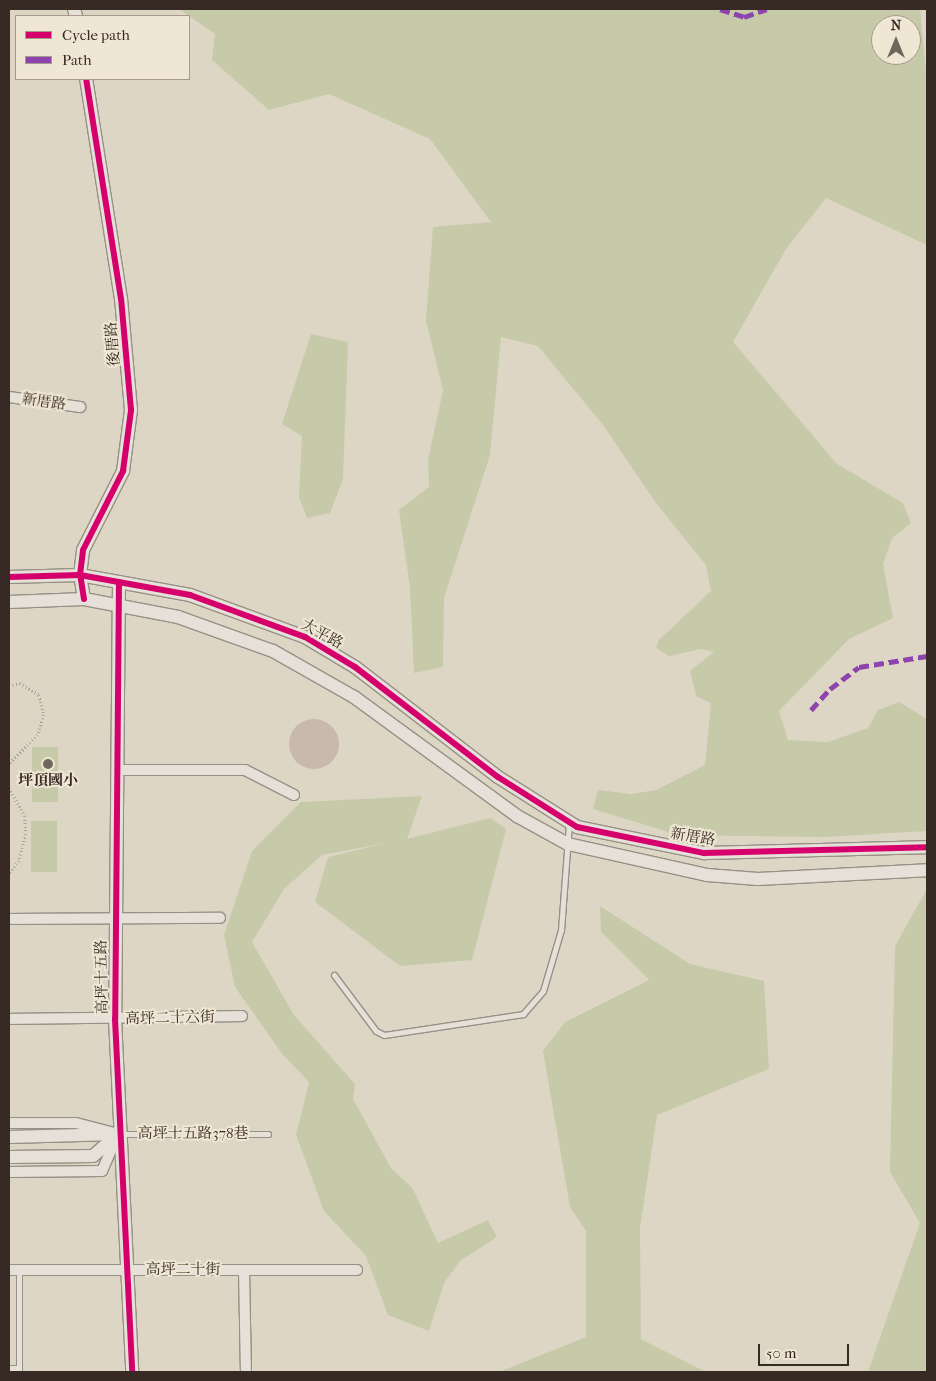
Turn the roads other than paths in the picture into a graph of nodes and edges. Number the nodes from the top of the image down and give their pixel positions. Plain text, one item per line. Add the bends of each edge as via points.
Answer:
1 (86, 80) edge
2 (9, 397) edge
3 (80, 407) dead end
4 (80, 575) junction
5 (9, 577) edge
6 (120, 582) junction
7 (84, 599) junction
8 (9, 602) edge
9 (121, 606) junction
10 (117, 770) junction
11 (294, 795) dead end
12 (573, 825) junction
13 (568, 844) junction
14 (927, 847) edge
15 (927, 870) edge
16 (220, 918) dead end
17 (113, 919) junction
18 (9, 920) edge
19 (334, 975) dead end
20 (242, 1016) dead end
21 (115, 1019) junction
22 (9, 1020) edge
23 (9, 1123) edge
24 (118, 1134) junction
25 (268, 1134) dead end
26 (9, 1137) edge
27 (9, 1158) edge
28 (9, 1172) edge
29 (14, 1270) edge
30 (244, 1270) junction
31 (357, 1270) dead end
32 (125, 1271) junction
33 (9, 1368) edge
34 (19, 1370) edge
35 (132, 1372) edge
36 (246, 1372) edge

1 - 4 street, 後厝路 via 121,298 131,410 123,471 83,550
2 - 3 street, 新厝路
4 - 5 street, 大平路
4 - 6 street, 大平路
4 - 7 street, 後厝路
6 - 9 street, 高坪十五路
6 - 12 street, 大平路 via 231,607 305,636 355,667 498,777
7 - 8 street
7 - 9 street
9 - 10 street, 高坪十五路
9 - 13 street via 178,617 273,651 354,697 517,816
10 - 11 street via 245,770
10 - 17 street, 高坪十五路
12 - 13 lane
12 - 14 street, 新厝路 via 704,853 757,855
13 - 15 street via 698,873 758,879
13 - 19 lane via 561,930 544,991 523,1014 384,1035 376,1031
16 - 17 street
17 - 18 street
17 - 21 street, 高坪十五路
20 - 21 street, 高坪二十六街
21 - 22 street, 高坪二十六街
21 - 24 street, 高坪十五路
23 - 24 street via 76,1123
24 - 25 lane, 高坪十五路378巷
24 - 26 street
24 - 27 street via 93,1156
24 - 28 street via 102,1171
24 - 32 street, 高坪十五路
29 - 32 street, 高坪二十街
29 - 34 lane
30 - 31 street, 高坪二十街
30 - 32 street, 高坪二十街
30 - 36 street
32 - 35 street, 高坪十五路
33 - 34 lane

